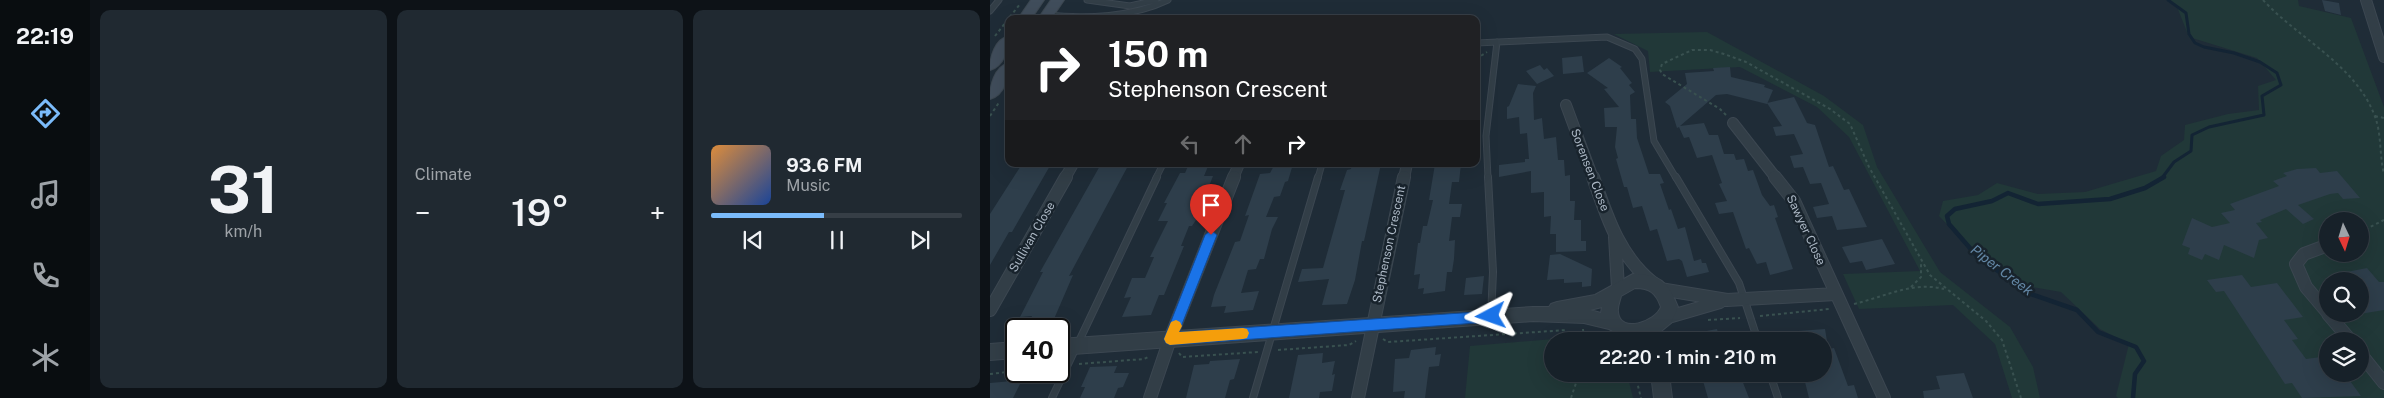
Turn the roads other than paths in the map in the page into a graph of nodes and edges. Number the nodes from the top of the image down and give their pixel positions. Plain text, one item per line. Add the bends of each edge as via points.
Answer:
1 (999, 0) edge
2 (1038, 0) edge
3 (1046, 0) edge
4 (1058, 0) edge
5 (1087, 0) edge
6 (1156, 0) edge
7 (1168, 0) edge
8 (2366, 0) edge
9 (990, 12) edge
10 (1027, 15) edge
11 (1045, 15) edge
12 (1047, 15) edge
13 (1081, 15) edge
14 (1498, 42) junction
15 (1480, 43) edge
16 (1005, 45) edge
17 (2384, 57) edge
18 (990, 65) edge
19 (1005, 73) edge
20 (990, 94) edge
21 (1566, 105) dead end
22 (1734, 123) road end
23 (1071, 167) edge
24 (1161, 167) edge
25 (1238, 167) edge
26 (1321, 167) edge
27 (1406, 167) edge
28 (1614, 235) junction
29 (2319, 249) edge
30 (1657, 286) junction
31 (1616, 290) junction
32 (1836, 294) junction
33 (1727, 300) junction
34 (1744, 300) junction
35 (2319, 302) edge
36 (990, 310) edge
37 (1533, 314) junction
38 (1491, 316) junction
39 (1664, 318) junction
40 (2335, 322) edge
41 (1371, 325) junction
42 (1271, 331) junction
43 (1624, 332) edge
44 (1636, 332) edge
45 (1661, 332) edge
46 (1755, 332) edge
47 (2343, 332) edge
48 (1170, 339) junction
49 (1070, 341) edge
50 (1070, 347) edge
51 (1005, 351) edge
52 (990, 352) edge
53 (2369, 364) edge
54 (1773, 382) edge
55 (1058, 383) edge
56 (2384, 383) edge
57 (1052, 398) edge
58 (1150, 398) edge
59 (1253, 398) edge
60 (1358, 398) edge
61 (1778, 398) edge
62 (1884, 398) edge

1 - 9 lane
2 - 10 main road
3 - 11 main road via 1042,10
4 - 12 main road
5 - 6 lane via 1130,6
7 - 13 lane via 1157,7 1133,12
8 - 17 street
14 - 15 lane
14 - 34 lane via 1607,37 1635,49 1642,59 1654,141 1738,283
14 - 38 lane via 1486,136 1493,272
16 - 18 main road
19 - 20 main road
21 - 28 street, Sorensen Close
22 - 32 street, Sawyer Close via 1794,201
23 - 36 street, Sullivan Close
24 - 49 lane
25 - 48 street
26 - 42 lane
27 - 41 street, Stephenson Crescent
28 - 30 street, Sorensen Close via 1638,271
28 - 31 street, Sorensen Close
29 - 35 street via 2302,256 2296,266 2302,281
30 - 31 street via 1633,282
30 - 33 street
30 - 39 street via 1664,292 1669,305
31 - 37 street via 1599,301
31 - 43 street via 1608,308 1609,316
32 - 34 street
32 - 62 street, Sawyer Close
33 - 34 street
33 - 39 street
34 - 46 lane
37 - 38 street
37 - 43 street via 1584,316
38 - 41 street
39 - 44 street via 1651,330
39 - 45 street
40 - 47 street
41 - 42 street
41 - 60 street, Stephenson Crescent
42 - 48 street
42 - 59 lane
48 - 50 street
48 - 58 street
51 - 52 street
53 - 56 street
54 - 61 lane
55 - 57 lane

